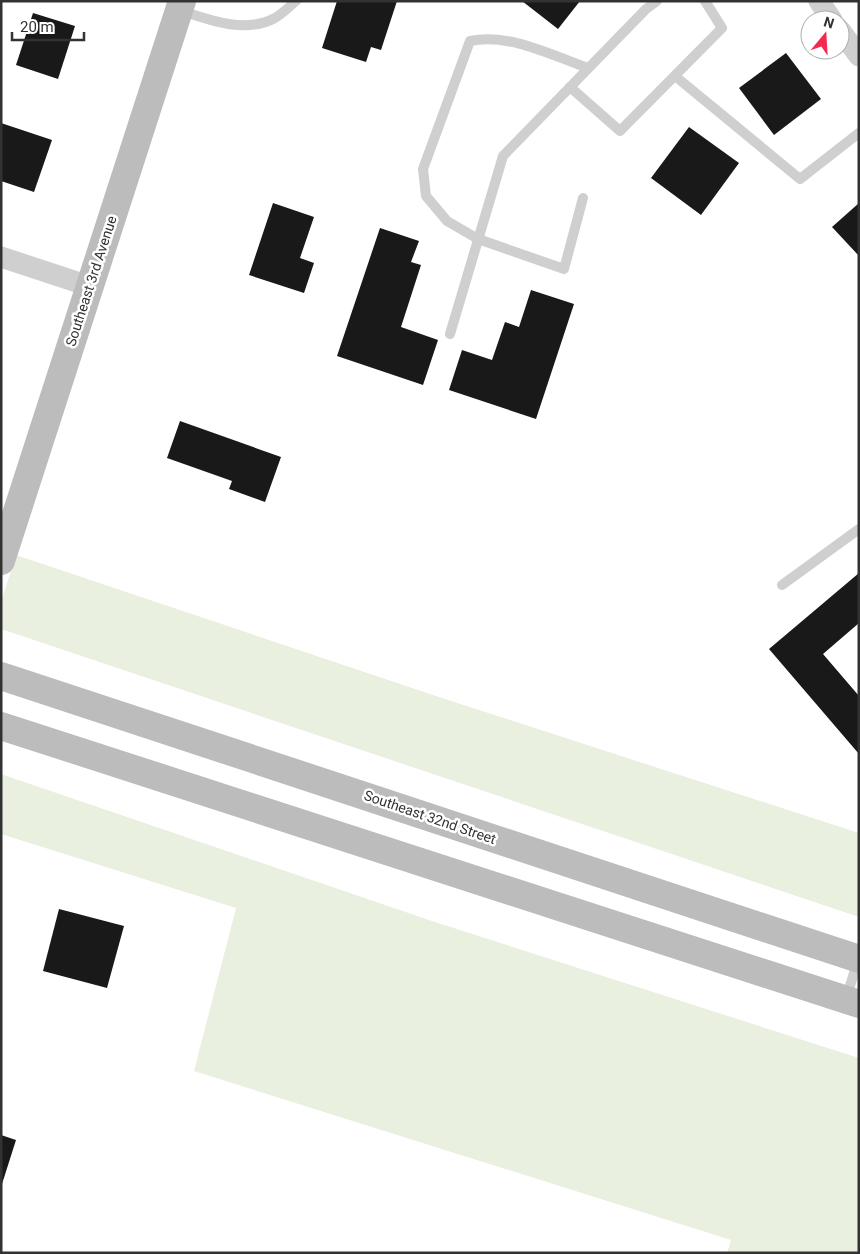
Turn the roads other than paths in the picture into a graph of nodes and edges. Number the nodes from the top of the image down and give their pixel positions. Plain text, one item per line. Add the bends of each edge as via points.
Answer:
1 (296, 1) edge
2 (657, 1) edge
3 (705, 1) edge
4 (181, 6) edge
5 (850, 44) edge
6 (859, 56) edge
7 (588, 68) junction
8 (675, 76) junction
9 (570, 87) junction
10 (859, 133) edge
11 (583, 198) dead end
12 (478, 239) junction
13 (1, 257) edge
14 (89, 286) junction
15 (450, 334) dead end
16 (859, 529) edge
17 (1, 561) edge
18 (782, 586) dead end
19 (1, 676) edge
20 (1, 726) edge
21 (859, 959) edge
22 (852, 1002) edge

1 - 4 lane via 276,18 256,25 217,23
2 - 7 lane
3 - 8 lane via 722,28
4 - 14 main road, Southeast 3rd Avenue
5 - 6 street
7 - 9 lane
7 - 12 lane via 510,41 487,37 470,41 423,169 426,196 447,221
8 - 9 lane via 620,131
8 - 10 lane via 800,179
9 - 12 lane via 503,156
11 - 12 lane via 564,269
12 - 15 lane
13 - 14 street
14 - 17 main road, Southeast 3rd Avenue
16 - 18 lane
19 - 21 main road, Southeast 32nd Street
20 - 22 main road
21 - 22 lane

